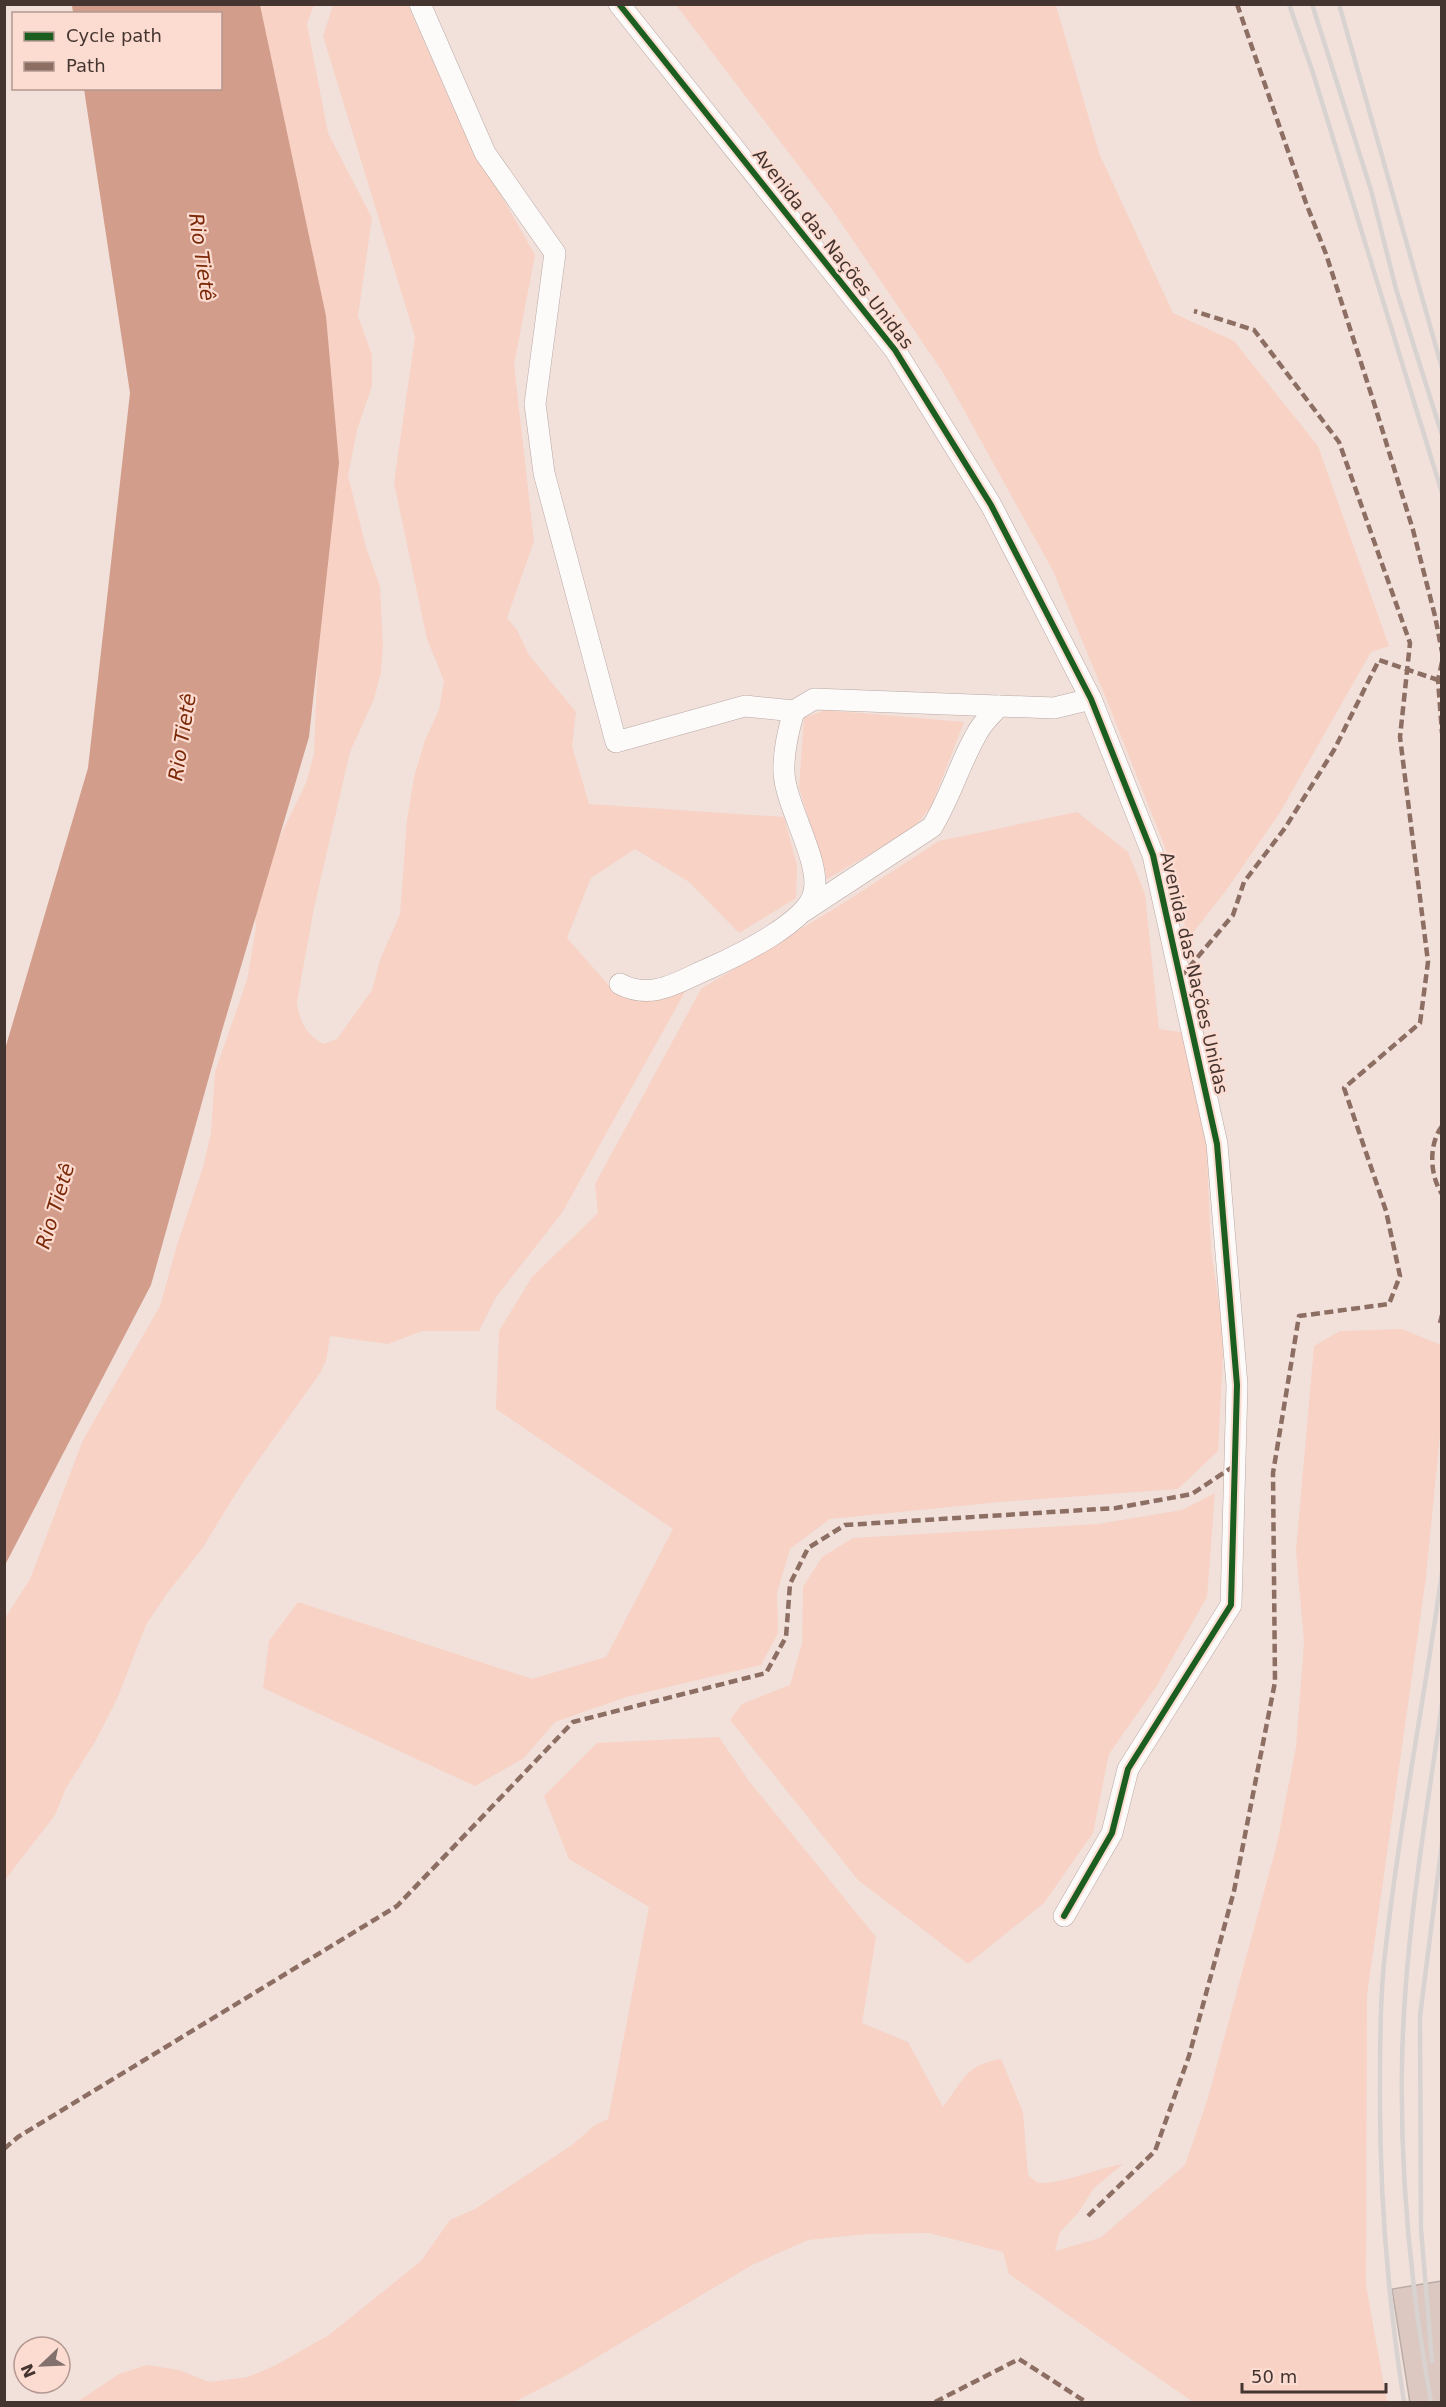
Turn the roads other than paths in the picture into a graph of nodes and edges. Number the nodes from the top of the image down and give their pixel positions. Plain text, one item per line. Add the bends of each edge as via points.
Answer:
1 (420, 4) edge
2 (619, 4) edge
3 (1091, 699) junction
4 (999, 706) junction
5 (794, 711) junction
6 (804, 911) junction
7 (620, 984) dead end
8 (1064, 1916) dead end

1 - 5 street via 485,153 555,253 535,404 544,473 616,742 745,706
2 - 3 street, Avenida das Nações Unidas via 895,351 991,505
3 - 4 street via 1054,708
3 - 8 street, Avenida das Nações Unidas via 1153,855 1217,1144 1237,1385 1232,1605 1128,1769 1112,1833
4 - 5 street via 835,698 814,699
4 - 6 street via 977,732 932,827
5 - 6 street via 786,741 784,775 814,874 814,893
6 - 7 street via 729,959 662,988 635,992

